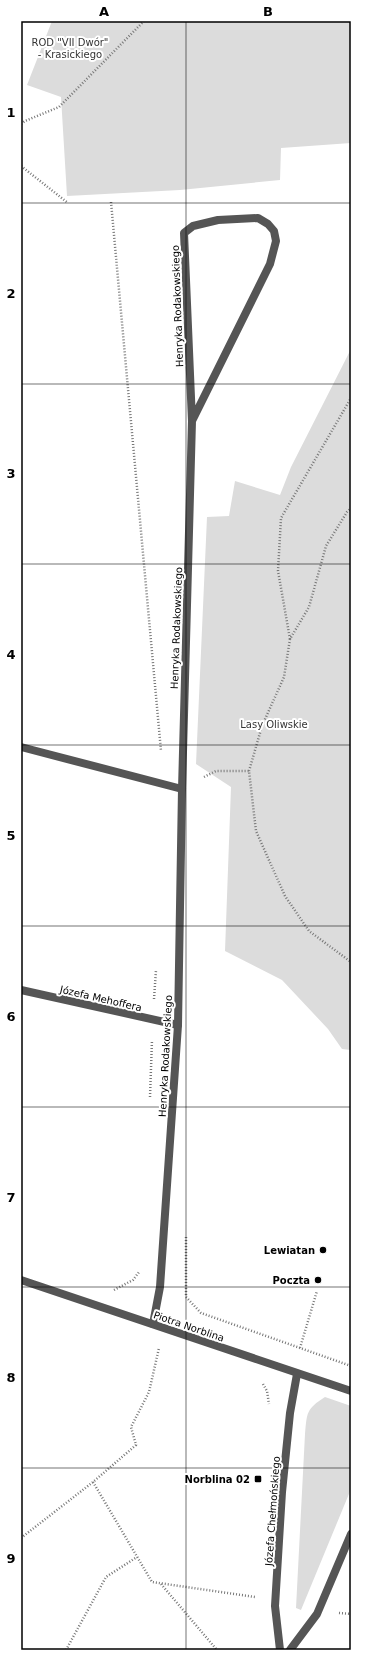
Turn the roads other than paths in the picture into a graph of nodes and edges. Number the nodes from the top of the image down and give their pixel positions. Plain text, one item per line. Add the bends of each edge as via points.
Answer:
1 (192, 421) junction
2 (21, 747) edge
3 (182, 789) junction
4 (21, 990) edge
5 (178, 1025) junction
6 (21, 1280) edge
7 (153, 1324) junction
8 (297, 1374) junction
9 (351, 1391) edge
10 (351, 1534) edge
11 (280, 1650) edge
12 (290, 1650) edge

1 - 1 street, Henryka Rodakowskiego via 270,264 276,241 274,231 258,218 218,220 193,226 184,233
1 - 3 street, Henryka Rodakowskiego
2 - 3 street
3 - 5 street, Henryka Rodakowskiego
4 - 5 street, Józefa Mehoffera
5 - 7 street, Henryka Rodakowskiego via 160,1287
6 - 7 street, Piotra Norblina
7 - 8 street, Piotra Norblina
8 - 9 street, Piotra Norblina
8 - 11 street, Józefa Chełmońskiego via 289,1421 282,1492 275,1606
10 - 12 street via 317,1614

